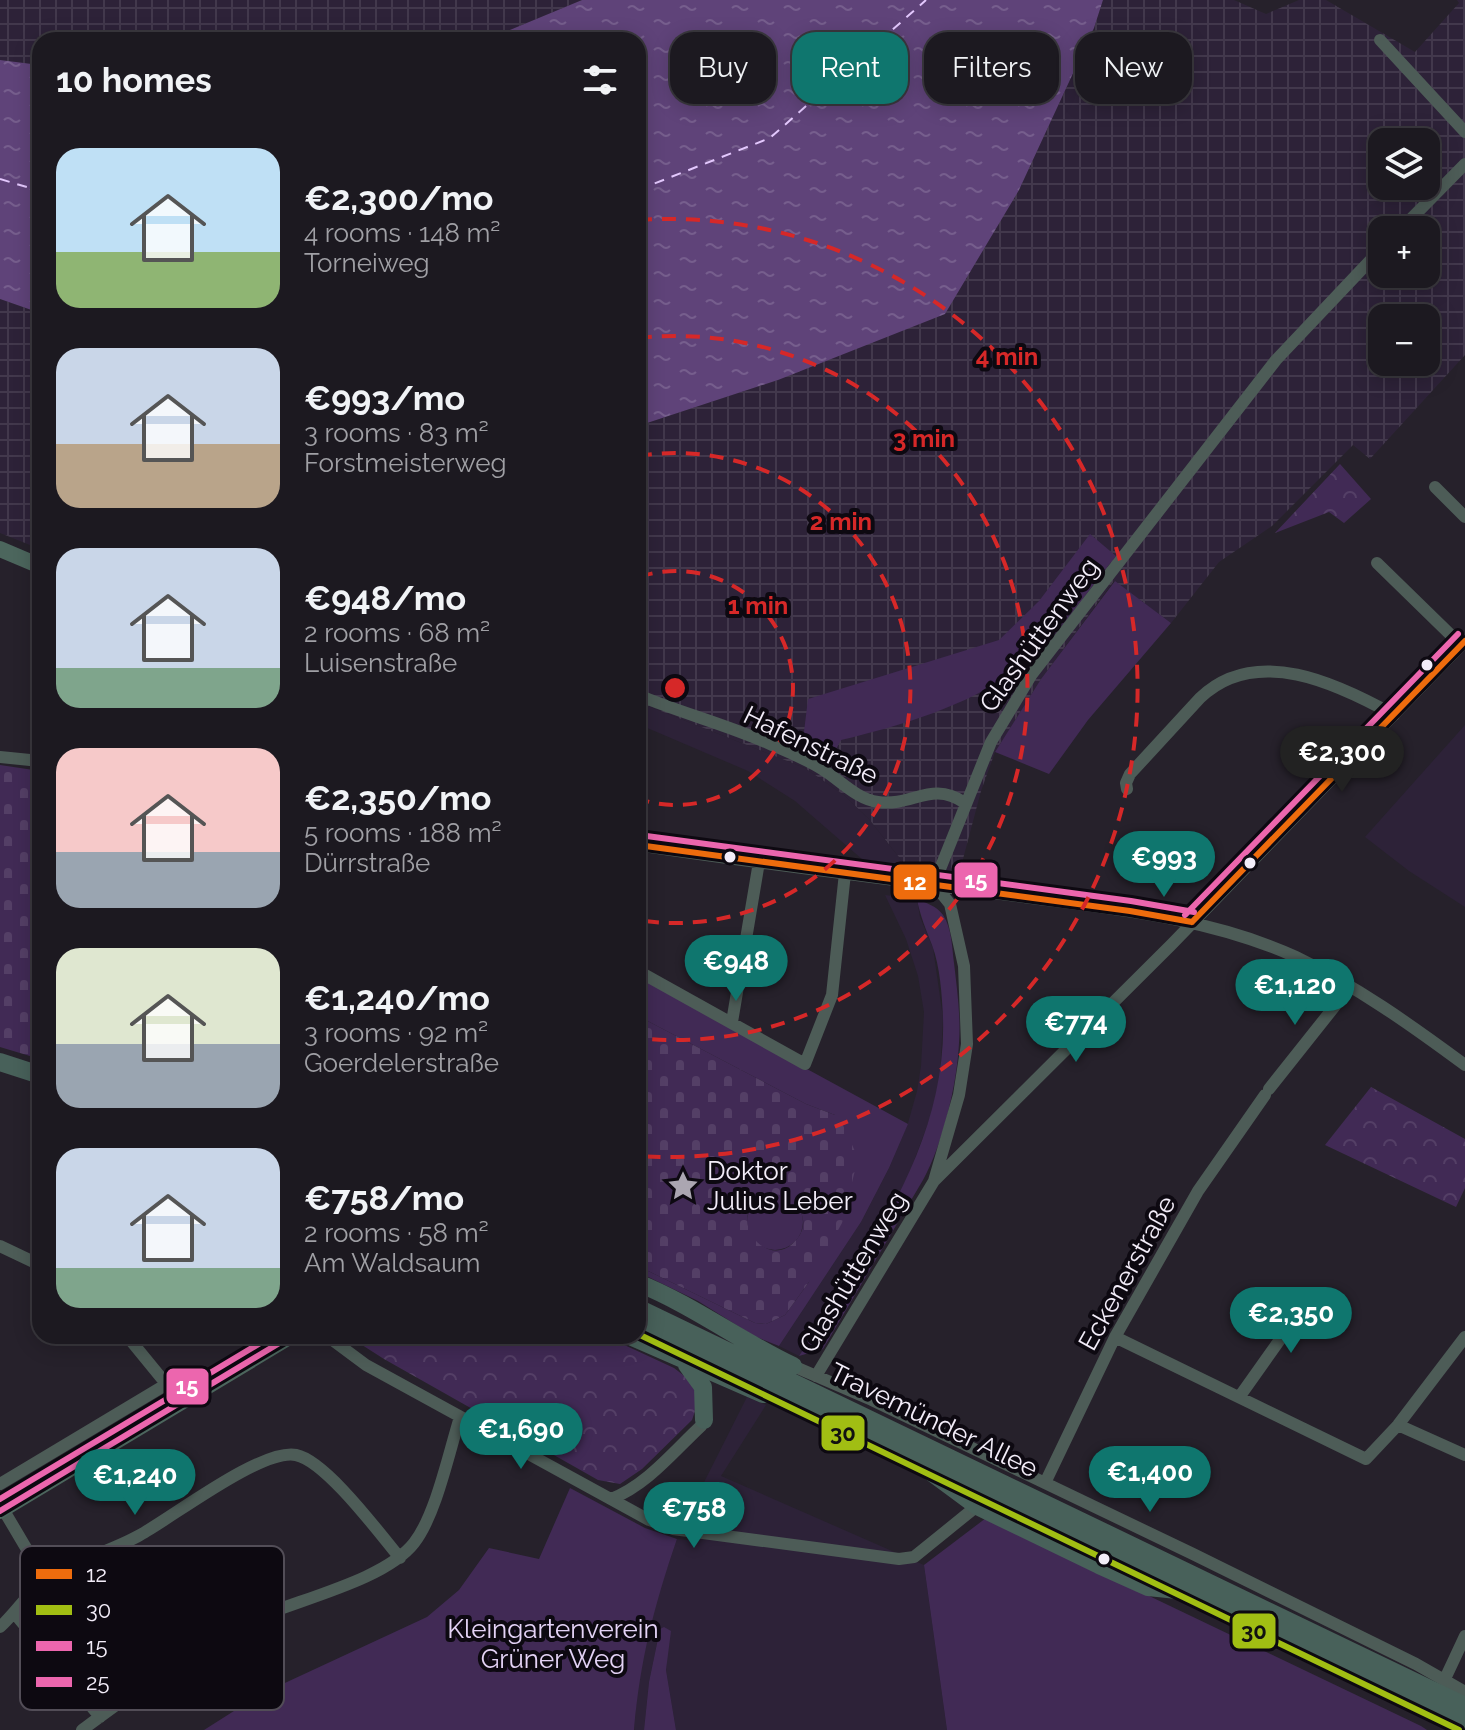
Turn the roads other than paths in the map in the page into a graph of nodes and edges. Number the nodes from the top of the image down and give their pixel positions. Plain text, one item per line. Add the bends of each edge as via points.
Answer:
1 (1380, 40) dead end
2 (1465, 132) edge
3 (1465, 164) edge
4 (1414, 216) edge
5 (1368, 263) edge
6 (1435, 487) dead end
7 (1465, 517) edge
8 (0, 549) edge
9 (32, 563) edge
10 (1377, 563) dead end
11 (1463, 643) edge
12 (646, 698) edge
13 (1394, 715) junction
14 (0, 757) edge
15 (32, 760) edge
16 (1127, 789) dead end
17 (965, 803) junction
18 (646, 846) edge
19 (759, 862) junction
20 (845, 873) junction
21 (934, 884) junction
22 (1192, 922) junction
23 (646, 976) edge
24 (1350, 987) junction
25 (732, 1022) junction
26 (0, 1062) edge
27 (1465, 1065) edge
28 (32, 1072) edge
29 (0, 1074) edge
30 (32, 1084) edge
31 (934, 1181) junction
32 (0, 1246) edge
33 (32, 1261) edge
34 (646, 1288) edge
35 (646, 1290) edge
36 (1313, 1293) dead end
37 (646, 1312) edge
38 (646, 1327) edge
39 (1115, 1337) junction
40 (1465, 1337) edge
41 (646, 1343) edge
42 (134, 1344) edge
43 (278, 1344) edge
44 (338, 1344) edge
45 (741, 1355) junction
46 (679, 1358) junction
47 (793, 1366) joint
48 (816, 1376) junction
49 (167, 1384) junction
50 (1240, 1396) junction
51 (181, 1402) junction
52 (460, 1417) junction
53 (704, 1420) joint
54 (1398, 1425) junction
55 (886, 1440) junction
56 (1465, 1455) edge
57 (1045, 1483) junction
58 (0, 1484) edge
59 (611, 1499) junction
60 (977, 1506) junction
61 (2, 1510) edge
62 (24, 1546) edge
63 (116, 1546) edge
64 (400, 1558) junction
65 (1196, 1591) junction
66 (284, 1607) edge
67 (20, 1608) edge
68 (15, 1614) junction
69 (20, 1620) edge
70 (0, 1627) edge
71 (1465, 1636) edge
72 (1444, 1681) junction
73 (1465, 1692) edge
74 (1465, 1706) edge
75 (94, 1710) edge
76 (110, 1710) edge
77 (100, 1717) junction
78 (1465, 1722) edge
79 (82, 1730) edge

1 - 2 street
3 - 4 street
5 - 17 street, Glashüttenweg via 1276,360 1032,674 991,742
6 - 7 street
8 - 9 main road
10 - 11 street
11 - 13 street
12 - 17 street, Hafenstraße via 766,742 823,769 874,802 947,792
13 - 16 street via 1353,692 1314,679 1281,672 1236,676 1200,698 1130,774
13 - 22 street
14 - 15 street
17 - 21 street, Glashüttenweg
18 - 19 street
19 - 20 street
19 - 25 street
20 - 21 street
20 - 25 street via 832,995 805,1064
21 - 22 street
21 - 31 street, Glashüttenweg via 950,904 967,1007 959,1095
22 - 24 street via 1296,957
22 - 31 street
23 - 25 street
24 - 27 street
24 - 39 street, Eckenerstraße via 1198,1191
26 - 28 highway
29 - 30 highway
31 - 48 street, Glashüttenweg
32 - 33 street
34 - 47 highway
35 - 45 highway
36 - 50 street
37 - 45 highway, Travemünder Allee
38 - 55 highway, Travemünder Allee
39 - 50 street
39 - 57 street, Eckenerstraße
40 - 54 street
41 - 46 highway
42 - 49 street
43 - 51 main road
44 - 52 street
45 - 74 highway, Travemünder Allee
46 - 53 highway via 703,1387
46 - 55 highway via 813,1416
47 - 48 street, Travemünder Allee
48 - 57 street, Travemünder Allee
49 - 51 street
49 - 58 street
50 - 54 street via 1366,1459
51 - 61 main road
52 - 59 street
52 - 64 street via 424,1525
53 - 59 street via 644,1480
54 - 56 street
55 - 60 highway
55 - 65 highway, Travemünder Allee
57 - 72 street, Travemünder Allee
59 - 60 street via 673,1529 899,1559 914,1557
60 - 65 highway via 1148,1587
61 - 62 street
63 - 64 street via 267,1460 295,1455 333,1481
64 - 66 street
65 - 78 highway, Travemünder Allee
67 - 68 street
68 - 69 street
68 - 70 street
71 - 72 street
72 - 73 street, Travemünder Allee
75 - 77 street
76 - 77 street
77 - 79 street

